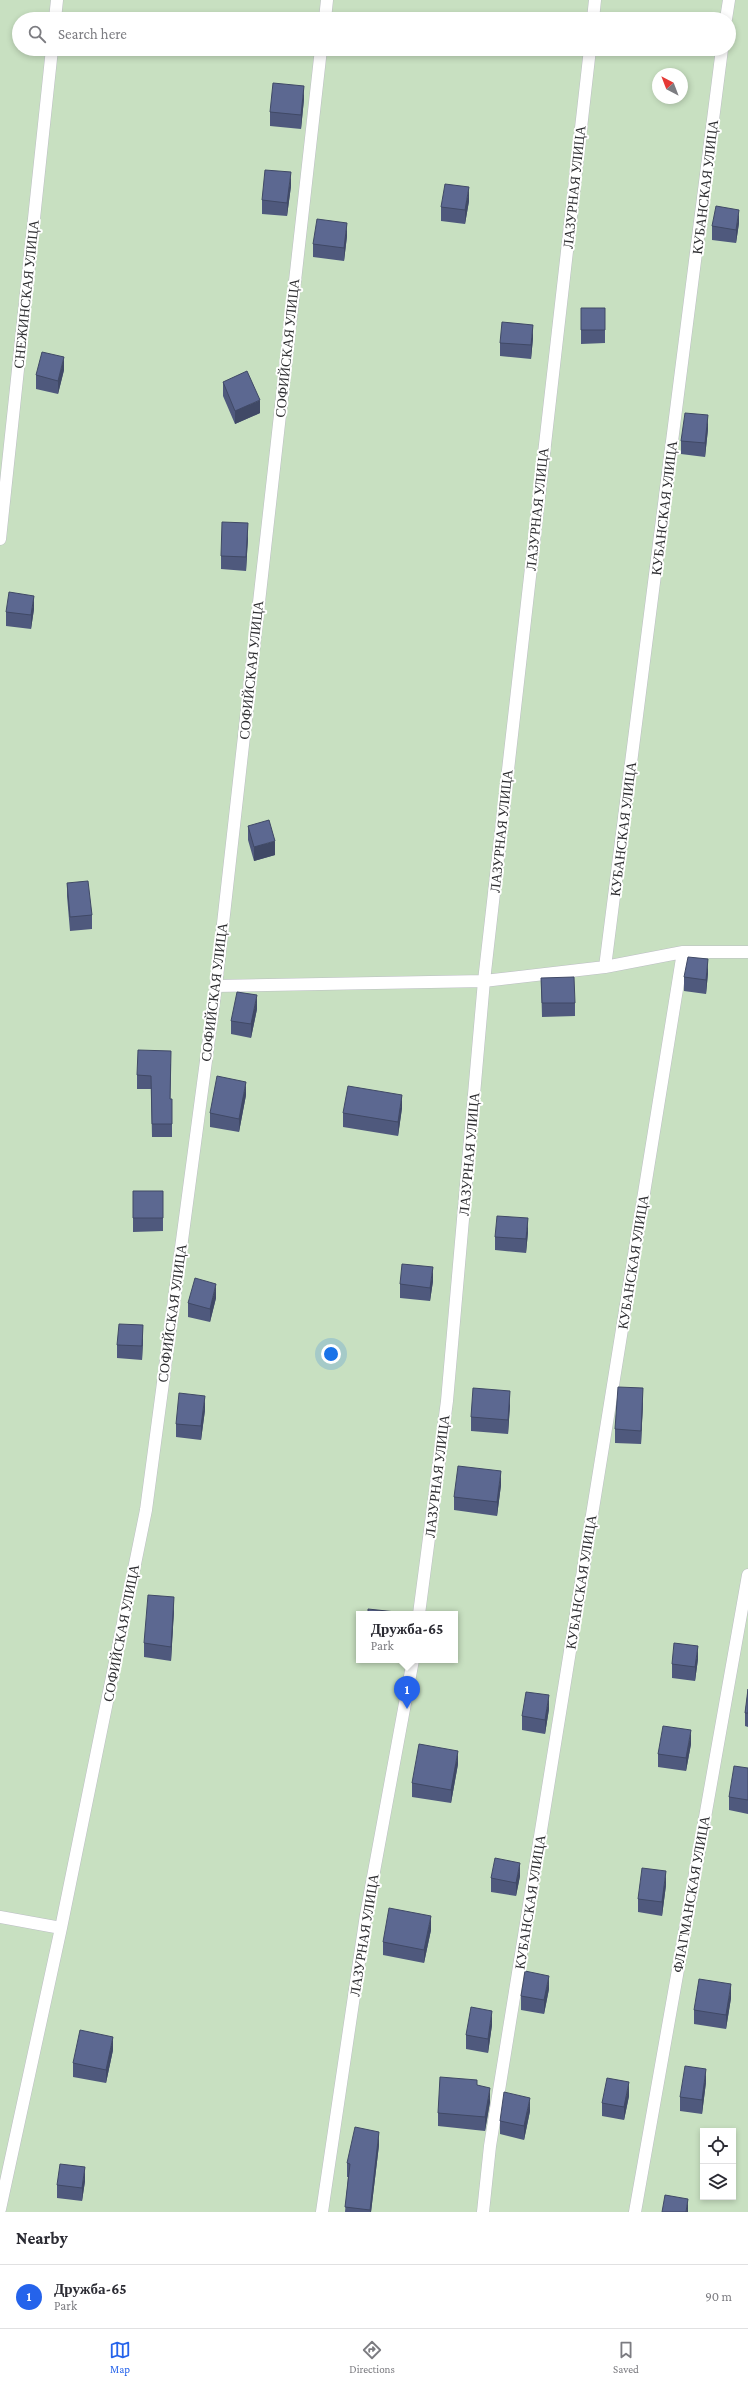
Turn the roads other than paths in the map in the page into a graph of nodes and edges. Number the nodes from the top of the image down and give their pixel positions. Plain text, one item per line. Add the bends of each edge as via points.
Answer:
1 (57, 0) edge
2 (327, 0) edge
3 (595, 0) edge
4 (729, 0) edge
5 (56, 12) edge
6 (326, 12) edge
7 (594, 12) edge
8 (727, 12) edge
9 (51, 56) edge
10 (320, 56) edge
11 (589, 56) edge
12 (721, 56) edge
13 (0, 538) edge
14 (683, 952) junction
15 (748, 952) edge
16 (605, 967) junction
17 (484, 981) junction
18 (216, 986) junction
19 (748, 1575) edge
20 (419, 1611) edge
21 (412, 1663) edge
22 (0, 1916) edge
23 (61, 1928) junction
24 (0, 2208) edge
25 (322, 2212) edge
26 (483, 2212) edge
27 (635, 2212) edge

1 - 5 lane
2 - 6 lane
3 - 7 lane
4 - 8 lane
9 - 13 lane, СНЕЖИНСКАЯ УЛИЦА
10 - 18 lane, СОФИЙСКАЯ УЛИЦА
11 - 17 lane, ЛАЗУРНАЯ УЛИЦА
12 - 16 lane, КУБАНСКАЯ УЛИЦА
14 - 15 lane
14 - 16 lane
14 - 26 lane, КУБАНСКАЯ УЛИЦА via 490,2146
16 - 17 lane
17 - 18 lane
17 - 20 lane, ЛАЗУРНАЯ УЛИЦА via 447,1401
18 - 23 lane, СОФИЙСКАЯ УЛИЦА via 146,1510
19 - 27 lane, ФЛАГМАНСКАЯ УЛИЦА
21 - 25 lane, ЛАЗУРНАЯ УЛИЦА via 366,1915
22 - 23 lane
23 - 24 lane, СОФИЙСКАЯ УЛИЦА

